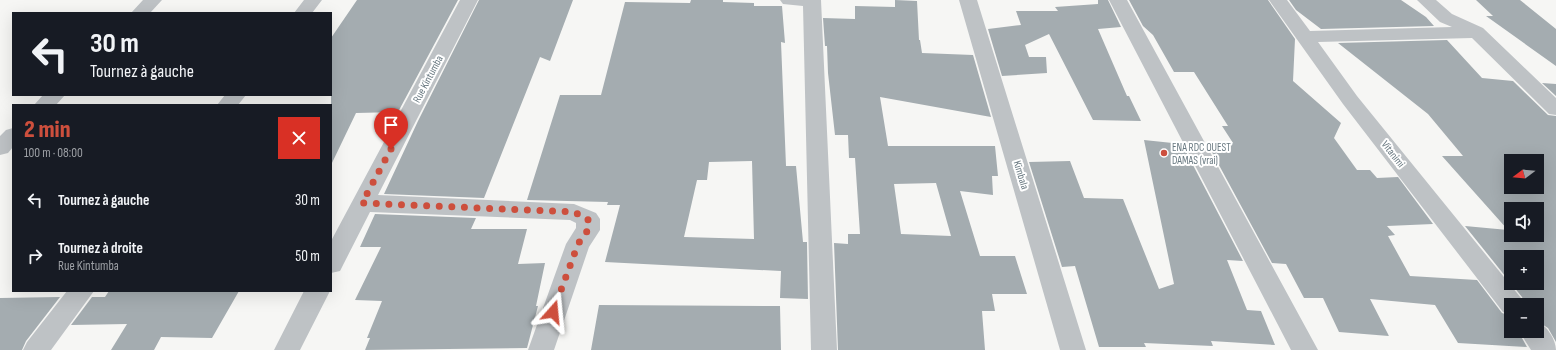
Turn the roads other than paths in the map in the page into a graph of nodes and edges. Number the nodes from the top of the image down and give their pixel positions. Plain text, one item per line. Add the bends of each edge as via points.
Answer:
1 (153, 0) edge
2 (313, 0) edge
3 (470, 0) edge
4 (789, 0) edge
5 (968, 0) edge
6 (1118, 0) edge
7 (1278, 0) edge
8 (1426, 0) edge
9 (812, 1) edge
10 (141, 12) edge
11 (304, 12) edge
12 (1477, 32) junction
13 (1305, 37) junction
14 (54, 96) edge
15 (235, 96) edge
16 (45, 104) edge
17 (228, 104) edge
18 (1556, 109) edge
19 (12, 136) edge
20 (0, 148) edge
21 (362, 203) junction
22 (332, 262) edge
23 (80, 292) edge
24 (316, 292) edge
25 (1506, 298) edge
26 (1538, 338) edge
27 (36, 350) edge
28 (287, 350) edge
29 (541, 350) edge
30 (824, 350) edge
31 (1074, 350) edge
32 (1305, 350) edge
33 (1548, 350) edge

1 - 10 street
2 - 11 street
3 - 21 street, Rue Kintumba
4 - 9 street
5 - 31 street, Kimbala
6 - 32 street
7 - 13 street, Vitanimi
8 - 12 street via 1446,18
9 - 30 street
12 - 13 street
12 - 18 street
13 - 25 street, Vitanimi via 1350,100
14 - 16 street
15 - 17 street
19 - 20 street
21 - 22 street, Rue Kintumba
21 - 29 street via 574,212 588,219 588,230 578,244 564,279
23 - 27 street
24 - 28 street
26 - 33 street

